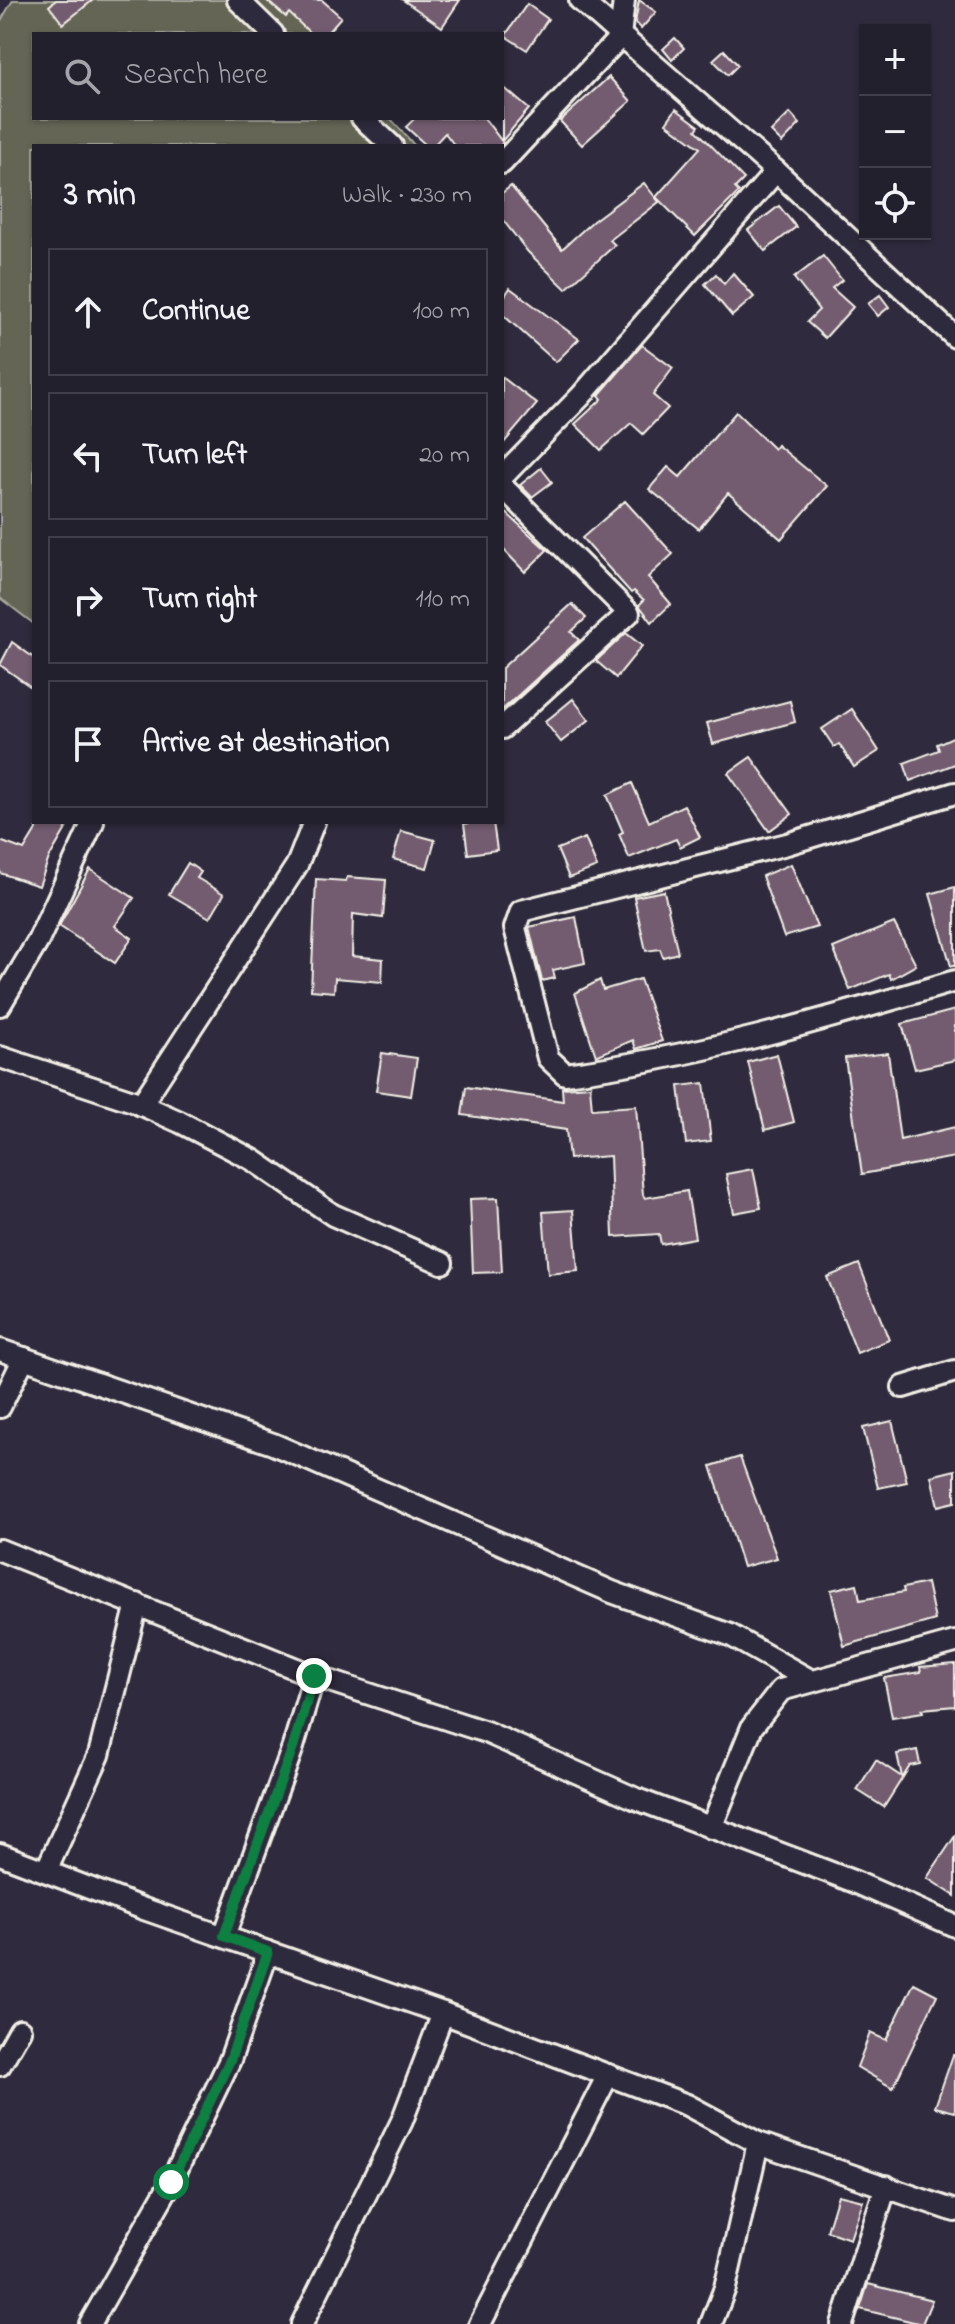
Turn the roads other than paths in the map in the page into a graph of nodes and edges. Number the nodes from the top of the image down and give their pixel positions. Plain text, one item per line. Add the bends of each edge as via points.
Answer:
1 (238, 0) edge
2 (624, 0) edge
3 (587, 2) edge
4 (271, 32) edge
5 (620, 37) junction
6 (364, 120) edge
7 (390, 144) edge
8 (504, 161) edge
9 (776, 171) junction
10 (954, 336) edge
11 (504, 475) edge
12 (504, 488) edge
13 (504, 726) edge
14 (955, 793) edge
15 (92, 824) edge
16 (313, 824) edge
17 (955, 981) edge
18 (0, 1005) edge
19 (0, 1057) edge
20 (141, 1105) junction
21 (442, 1263) dead end
22 (0, 1350) edge
23 (24, 1358) junction
24 (955, 1371) edge
25 (903, 1387) dead end
26 (0, 1407) edge
27 (0, 1550) edge
28 (137, 1604) junction
29 (955, 1642) edge
30 (314, 1676) junction
31 (810, 1680) junction
32 (711, 1828) junction
33 (0, 1854) edge
34 (46, 1871) junction
35 (955, 1926) edge
36 (224, 1936) junction
37 (268, 1952) junction
38 (443, 2013) junction
39 (20, 2030) dead end
40 (0, 2065) edge
41 (608, 2075) junction
42 (758, 2143) junction
43 (886, 2186) junction
44 (955, 2211) edge
45 (90, 2324) edge
46 (302, 2324) edge
47 (480, 2324) edge
48 (711, 2324) edge
49 (842, 2324) edge

1 - 4 street
2 - 5 street
3 - 5 street
5 - 8 street
5 - 9 street
6 - 7 street
9 - 10 street
9 - 11 street via 581,396
12 - 13 street via 629,613
14 - 17 street via 787,844 521,911 515,928 548,1058 565,1074 644,1064
15 - 18 street via 38,941
16 - 20 street via 297,865
19 - 20 street
20 - 21 street via 253,1160 333,1215
22 - 23 street
23 - 26 street
23 - 31 street via 273,1444 612,1592 730,1635
24 - 25 street
27 - 28 street
28 - 30 street
28 - 34 street via 99,1755
29 - 31 street
30 - 32 street via 486,1732
30 - 36 street
31 - 32 street via 781,1690 764,1708
32 - 35 street
33 - 34 street
34 - 36 street
36 - 37 street
37 - 38 street
37 - 45 street via 230,2060 171,2182
38 - 41 street
38 - 46 street via 402,2121
39 - 40 street
41 - 42 street via 687,2105
41 - 47 street
42 - 43 street
42 - 48 street via 725,2288
43 - 44 street
43 - 49 street

